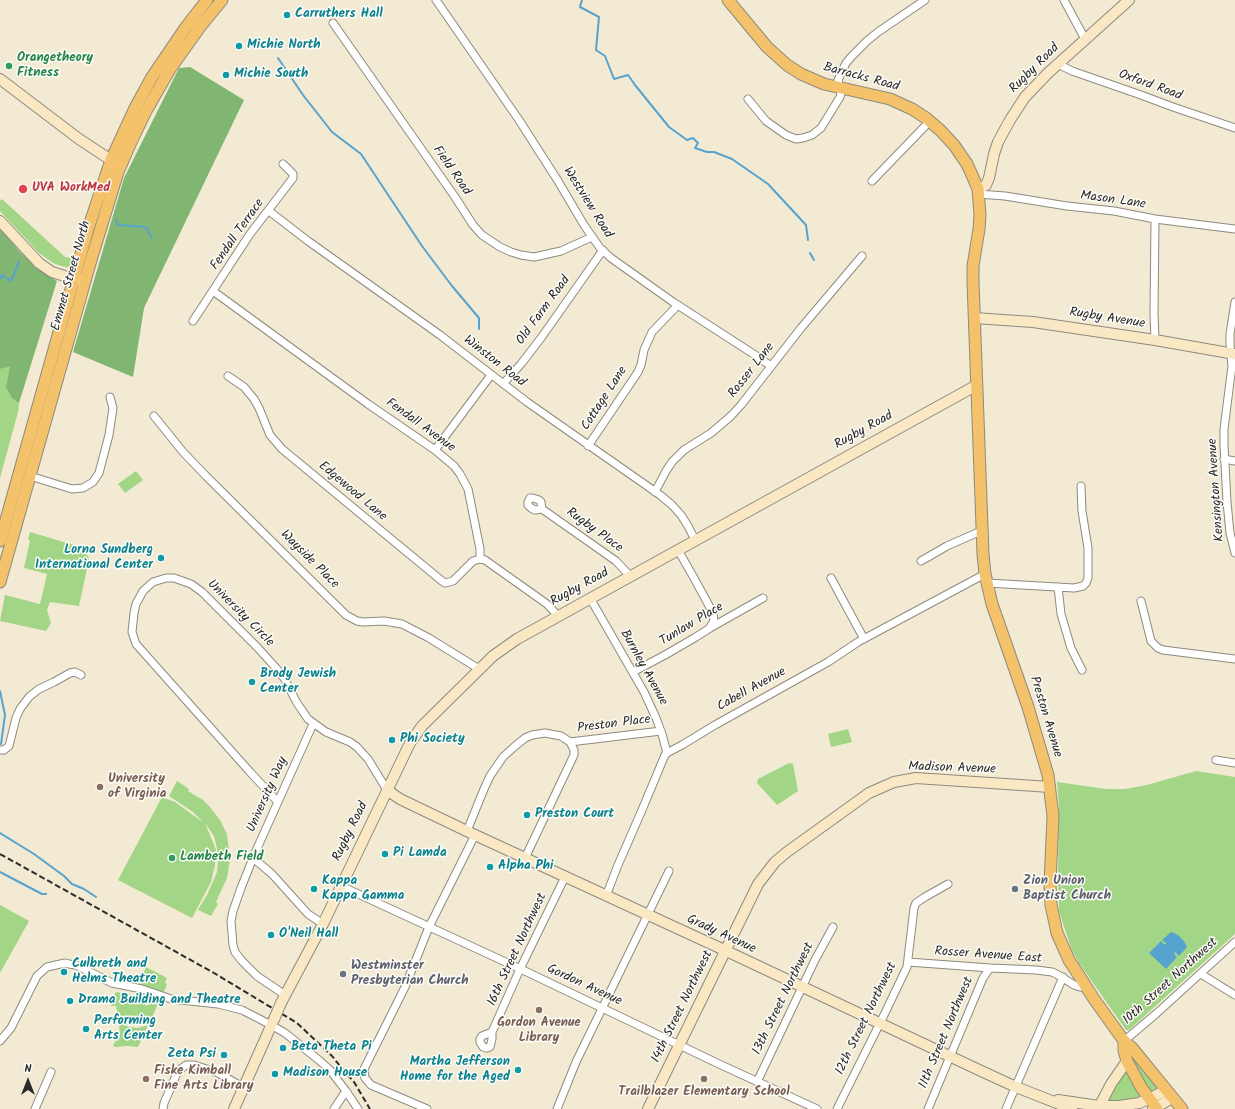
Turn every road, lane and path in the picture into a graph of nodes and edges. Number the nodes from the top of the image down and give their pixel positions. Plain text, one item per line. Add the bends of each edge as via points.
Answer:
1 (207, 0) edge
2 (222, 0) edge
3 (436, 0) edge
4 (728, 0) edge
5 (925, 0) edge
6 (1064, 0) edge
7 (1129, 0) edge
8 (333, 23) dead end
9 (1085, 40) junction
10 (1058, 64) junction
11 (0, 79) edge
12 (840, 87) junction
13 (748, 99) dead end
14 (930, 121) junction
15 (1235, 128) edge
16 (111, 160) junction
17 (283, 164) dead end
18 (120, 167) junction
19 (872, 181) dead end
20 (981, 192) junction
21 (269, 211) junction
22 (1155, 219) junction
23 (0, 221) edge
24 (1235, 229) edge
25 (592, 237) junction
26 (603, 250) junction
27 (862, 256) dead end
28 (80, 280) junction
29 (213, 290) junction
30 (1235, 302) edge
31 (678, 305) junction
32 (974, 318) junction
33 (193, 321) dead end
34 (1155, 340) junction
35 (1233, 353) edge
36 (771, 366) junction
37 (491, 375) junction
38 (228, 376) dead end
39 (503, 384) junction
40 (977, 384) junction
41 (110, 397) dead end
42 (154, 416) dead end
43 (588, 446) junction
44 (434, 450) junction
45 (1224, 459) junction
46 (1235, 461) edge
47 (30, 476) junction
48 (1081, 486) dead end
49 (655, 492) junction
50 (542, 509) dead end
51 (8, 515) edge
52 (981, 531) junction
53 (695, 540) junction
54 (0, 541) edge
55 (678, 550) junction
56 (1235, 553) edge
57 (480, 559) junction
58 (921, 561) dead end
59 (630, 576) junction
60 (831, 578) dead end
61 (986, 578) junction
62 (0, 582) edge
63 (1058, 587) junction
64 (590, 598) junction
65 (763, 598) dead end
66 (1141, 601) dead end
67 (558, 616) junction
68 (710, 628) junction
69 (864, 639) junction
70 (1235, 659) edge
71 (479, 669) junction
72 (1082, 670) dead end
73 (632, 672) junction
74 (81, 675) dead end
75 (314, 724) junction
76 (661, 731) junction
77 (570, 742) junction
78 (0, 750) edge
79 (667, 753) junction
80 (1216, 760) dead end
81 (1235, 762) edge
82 (1050, 787) junction
83 (387, 790) junction
84 (278, 802) junction
85 (471, 833) junction
86 (253, 858) junction
87 (525, 858) junction
88 (669, 871) dead end
89 (765, 875) joint
90 (565, 877) junction
91 (948, 884) dead end
92 (341, 886) junction
93 (606, 896) junction
94 (648, 915) junction
95 (323, 924) junction
96 (429, 927) junction
97 (833, 927) dead end
98 (1235, 942) edge
99 (725, 951) junction
100 (908, 962) junction
101 (990, 968) junction
102 (520, 969) junction
103 (1201, 974) junction
104 (1063, 977) junction
105 (1087, 986) junction
106 (802, 987) junction
107 (1235, 995) edge
108 (283, 999) junction
109 (603, 1009) junction
110 (273, 1021) junction
111 (880, 1024) junction
112 (492, 1032) dead end
113 (0, 1041) edge
114 (1124, 1041) junction
115 (679, 1045) junction
116 (950, 1057) junction
117 (1127, 1061) junction
118 (51, 1072) dead end
119 (757, 1082) junction
120 (243, 1087) junction
121 (1016, 1087) junction
122 (346, 1091) junction
123 (1169, 1094) junction
124 (1046, 1099) junction
125 (1154, 1106) edge
126 (1098, 1107) edge
127 (35, 1109) edge
128 (163, 1109) edge
129 (234, 1109) edge
130 (334, 1109) edge
131 (358, 1109) edge
132 (427, 1109) edge
133 (557, 1109) edge
134 (648, 1109) edge
135 (817, 1109) edge
136 (837, 1109) edge
137 (928, 1109) edge
138 (1006, 1109) edge
139 (1072, 1109) edge
140 (1182, 1109) edge

1 - 16 main road, Emmet Street North via 152,77
2 - 18 main road, Emmet Street North via 170,69 146,111
3 - 25 street, Westview Road via 524,127
4 - 12 main road, Barracks Road via 767,47 787,65 814,80
5 - 12 street via 878,32 852,56 841,71 838,80
6 - 9 street
7 - 9 street, Rugby Road
8 - 25 street, Field Road via 482,235 511,252 534,257 561,251
9 - 10 street, Rugby Road
10 - 15 street, Oxford Road
10 - 20 street, Rugby Road via 1017,108 998,142 989,178
11 - 16 street
12 - 13 street via 840,97 821,128 803,138 790,137 776,128
12 - 14 main road, Barracks Road via 900,102
14 - 19 street
14 - 20 main road, Barracks Road via 961,153
16 - 18 street
16 - 28 main road, Emmet Street North via 88,229
17 - 21 street, Fendall Terrace via 293,174 293,178
18 - 28 main road, Emmet Street North
20 - 22 street, Mason Lane
20 - 32 main road via 973,266
21 - 29 street, Fendall Terrace via 250,234
21 - 37 street, Winston Road
22 - 24 street, Mason Lane
22 - 34 street
23 - 28 street via 39,263 52,272
25 - 26 street, Westview Road
26 - 31 street, Westview Road
26 - 39 street, Old Farm Road via 542,338
27 - 36 street, Rosser Lane
28 - 47 main road, Emmet Street North
28 - 51 main road, Emmet Street North
29 - 33 street, Fendall Terrace
29 - 44 street, Fendall Avenue
30 - 35 street, Kensington Avenue via 1230,334
31 - 36 street, Westview Road
31 - 43 street, Cottage Lane via 652,332 638,372
32 - 34 street, Rugby Avenue via 1034,322
32 - 40 main road
34 - 35 street, Rugby Avenue
35 - 45 street, Kensington Avenue via 1224,429
36 - 49 street, Rosser Lane via 731,416 679,454
37 - 39 street, Winston Road
37 - 44 street
38 - 57 street, Edgewood Lane via 244,387 254,399 270,435 282,450 442,581 453,581 473,561
39 - 43 street, Winston Road
40 - 52 main road, Preston Avenue
40 - 53 street, Rugby Road
41 - 47 street via 113,408 109,435 100,473 93,482 83,488 72,489
42 - 71 street, Wayside Place via 206,476 346,614 357,621 402,624
43 - 49 street, Winston Road
44 - 57 street, Fendall Avenue via 454,466 465,481 479,541
45 - 46 street
45 - 56 street, Kensington Avenue
47 - 51 main road, Emmet Street North
48 - 63 street via 1082,511 1088,540 1088,578 1083,586
49 - 53 street, Winston Road via 681,515
50 - 59 street, Rugby Place via 616,561
51 - 54 main road, Emmet Street North
51 - 62 main road, Emmet Street North
52 - 58 street
52 - 61 main road, Preston Avenue
53 - 55 street, Rugby Road
55 - 59 street, Rugby Road
55 - 68 street via 713,613 714,620
57 - 67 street via 488,561 547,604
59 - 64 street, Rugby Road
60 - 69 street
61 - 63 street
61 - 69 street, Cabell Avenue
61 - 82 main road, Preston Avenue via 992,604 1035,728
63 - 72 street via 1061,614 1071,648
64 - 67 street, Rugby Road
64 - 73 street, Burnley Avenue
65 - 68 street, Tunlaw Place
66 - 70 street via 1154,645 1163,650
67 - 71 street, Rugby Road via 504,648
68 - 73 street, Tunlaw Place
69 - 79 street, Cabell Avenue
71 - 83 street, Rugby Road via 416,733
73 - 76 street, Burnley Avenue via 654,712
74 - 78 street via 70,673 29,697 16,718 9,746
75 - 83 street, University Circle via 357,747 368,759
75 - 84 street, University Way
75 - 84 street, University Circle via 302,712 276,668 198,589 184,581 166,578 153,582 143,591 136,604 132,625 136,644
76 - 77 street, Preston Place
76 - 79 street, Burnley Avenue
77 - 85 street, Preston Place via 561,736 546,733 532,735 503,757 484,789
77 - 87 street, Preston Place via 574,750 573,758
79 - 93 street via 620,858
80 - 81 street
82 - 89 street, Madison Avenue via 922,778 894,782 869,793 787,852
82 - 105 main road, Preston Avenue via 1051,905 1062,947
83 - 85 street, Grady Avenue via 400,799
83 - 92 street, Rugby Road
84 - 86 street, University Way
85 - 87 street, Grady Avenue
85 - 96 street, Preston Place
86 - 95 street via 272,874 308,914
86 - 108 street, University Way via 233,911 233,945 235,952 249,969
87 - 90 street, Grady Avenue
88 - 94 street
89 - 99 street, 14th Street Northwest via 758,884
90 - 93 street, Grady Avenue
90 - 102 street, 16th Street Northwest
91 - 100 street, 12th Street Northwest via 916,903
92 - 95 street, Rugby Road
92 - 96 street, Gordon Avenue
93 - 94 street, Grady Avenue
94 - 99 street, Grady Avenue
94 - 109 street
95 - 108 street, Rugby Road
96 - 102 street, Gordon Avenue
96 - 132 street, Preston Place via 405,987 364,1069 367,1082 371,1085
97 - 106 street, 13th Street Northwest
98 - 103 street, 10th Street Northwest
99 - 106 street, Grady Avenue
99 - 115 street, 14th Street Northwest
100 - 101 street, Rosser Avenue East
100 - 111 street, 12th Street Northwest
101 - 104 street, Rosser Avenue East via 1036,970 1052,972
101 - 116 street, 11th Street Northwest via 983,978
102 - 109 street, Gordon Avenue
102 - 112 street, 16th Street Northwest
103 - 107 street
103 - 114 street, 10th Street Northwest
104 - 105 street, Rosser Avenue East via 1074,985
104 - 121 street
105 - 114 main road, Preston Avenue
106 - 111 street, Grady Avenue
106 - 119 street, 13th Street Northwest
108 - 110 street, Rugby Road, bridge
109 - 115 street, Gordon Avenue
109 - 133 street via 576,1062
110 - 113 street via 218,1004 171,1000 142,989 112,983 65,963 47,967 37,976 11,1028
110 - 120 street, Rugby Road
110 - 122 street via 320,1061
111 - 116 street, Grady Avenue
111 - 136 street, 12th Street Northwest
114 - 117 main road, Preston Avenue
114 - 123 main road, Preston Avenue
115 - 119 street, Gordon Avenue
115 - 134 street, 14th Street Northwest
116 - 121 street, Grady Avenue
116 - 137 street, 11th Street Northwest
117 - 125 main road, Preston Avenue
117 - 126 street
118 - 127 street
119 - 135 street, Gordon Avenue
120 - 128 street via 216,1072 186,1065 178,1071
120 - 129 street, Rugby Road
121 - 124 street, Grady Avenue
121 - 138 street
122 - 130 street
122 - 131 street
123 - 125 street, Grady Avenue
123 - 140 main road, Preston Avenue
124 - 126 street, Grady Avenue
124 - 139 street, Grady Avenue
125 - 126 street, Grady Avenue

